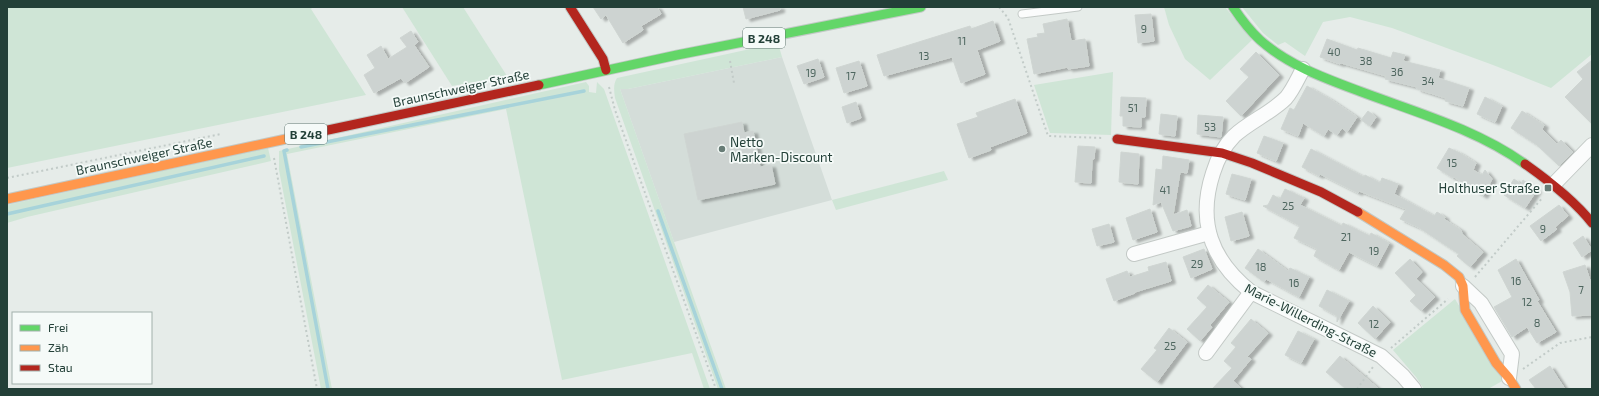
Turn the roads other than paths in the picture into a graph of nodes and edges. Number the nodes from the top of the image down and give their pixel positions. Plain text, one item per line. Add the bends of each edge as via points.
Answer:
1 (570, 7) edge
2 (921, 7) edge
3 (1078, 7) edge
4 (1233, 7) edge
5 (1022, 14) dead end
6 (1303, 69) junction
7 (606, 70) junction
8 (1117, 139) road end
9 (1592, 145) edge
10 (1222, 153) junction
11 (1554, 184) junction
12 (7, 199) edge
13 (1592, 223) edge
14 (1209, 233) junction
15 (1134, 254) dead end
16 (1463, 286) joint
17 (1251, 292) junction
18 (1206, 353) dead end
19 (1513, 383) edge
20 (1414, 389) edge

1 - 7 main road via 603,59
2 - 7 main road, Braunschweiger Straße / B 248
3 - 5 lane
4 - 6 main road via 1252,32 1270,48
6 - 10 street, Marie-Willerding-Straße via 1286,97 1233,137
6 - 11 main road via 1487,140 1520,159
7 - 12 main road, Braunschweiger Straße / B 248
8 - 10 main road
9 - 11 street
10 - 14 street, Marie-Willerding-Straße via 1207,195 1205,213
10 - 16 main road via 1321,192 1379,224 1444,265 1459,277
11 - 13 main road
14 - 15 street
14 - 17 street, Marie-Willerding-Straße via 1223,265
16 - 19 street via 1481,302 1512,354
17 - 18 street
17 - 20 street, Marie-Willerding-Straße via 1381,356

